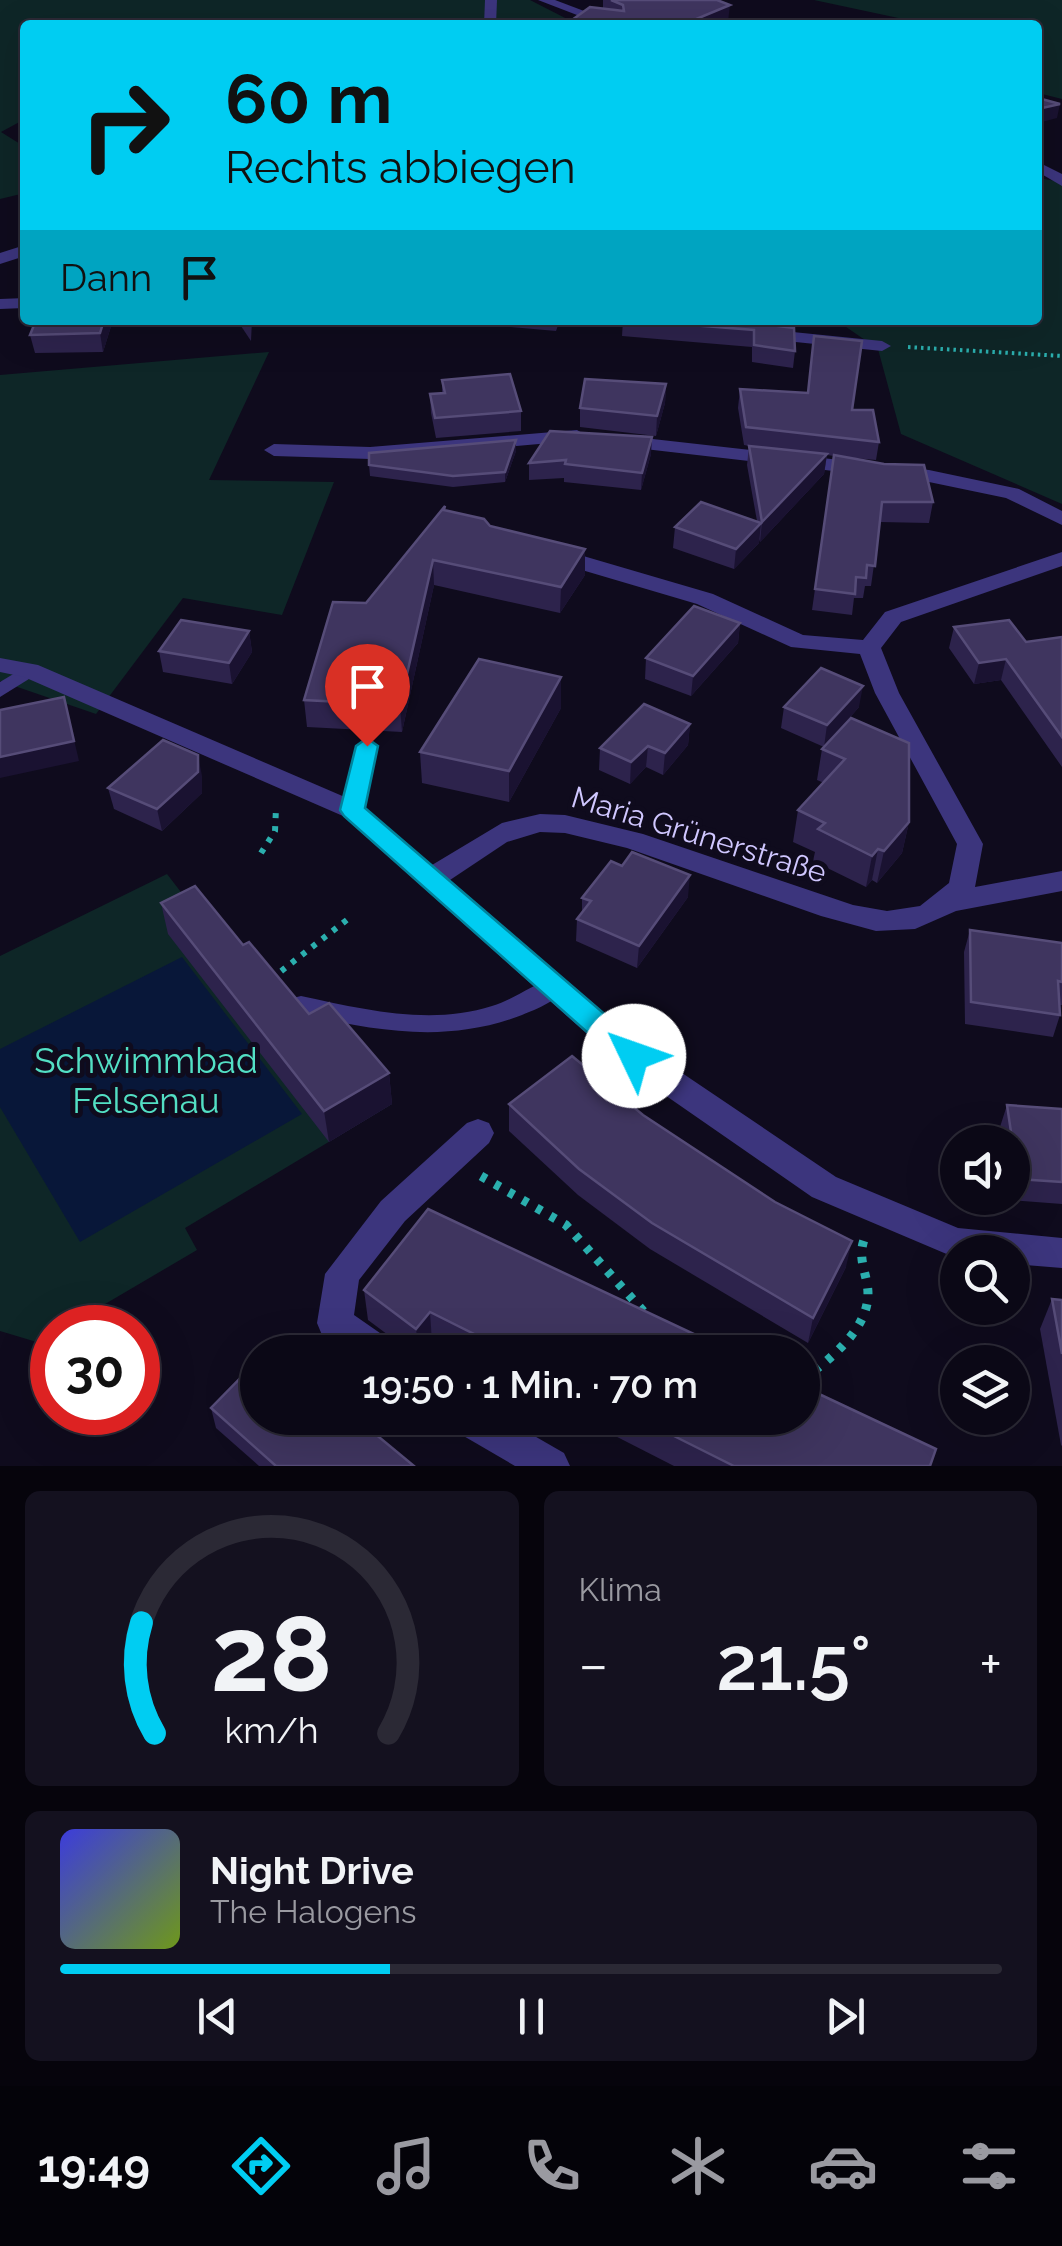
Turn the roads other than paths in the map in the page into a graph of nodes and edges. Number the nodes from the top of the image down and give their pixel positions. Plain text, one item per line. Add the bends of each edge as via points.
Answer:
1 (544, 0) edge
2 (601, 20) edge
3 (752, 333) edge
4 (882, 346) road end
5 (274, 450) dead end
6 (1062, 519) edge
7 (529, 549) edge
8 (1062, 559) edge
9 (870, 648) junction
10 (0, 665) edge
11 (30, 670) junction
12 (0, 692) edge
13 (367, 746) dead end
14 (352, 810) junction
15 (434, 878) junction
16 (1062, 881) edge
17 (954, 902) junction
18 (555, 986) junction
19 (301, 1005) edge
20 (478, 1133) dead end
21 (1062, 1254) edge
22 (353, 1335) edge
23 (497, 1435) edge
24 (551, 1466) edge

1 - 2 street
3 - 4 street
5 - 6 street via 370,453 572,436 929,476 1012,492
7 - 9 street via 705,599 799,642
8 - 9 street via 893,618
9 - 17 street via 886,692 970,844 971,871
10 - 11 street
11 - 12 lane
11 - 14 street
13 - 14 lane
14 - 15 street
15 - 17 street, Maria Grünerstraße via 500,834 541,823 585,828 836,910 896,922
15 - 18 street
16 - 17 street, Maria Grünerstraße
18 - 19 lane via 498,1018 453,1026 381,1024
18 - 21 street via 650,1068 824,1187 956,1243
20 - 22 street via 393,1211 342,1274 336,1323
23 - 24 street

